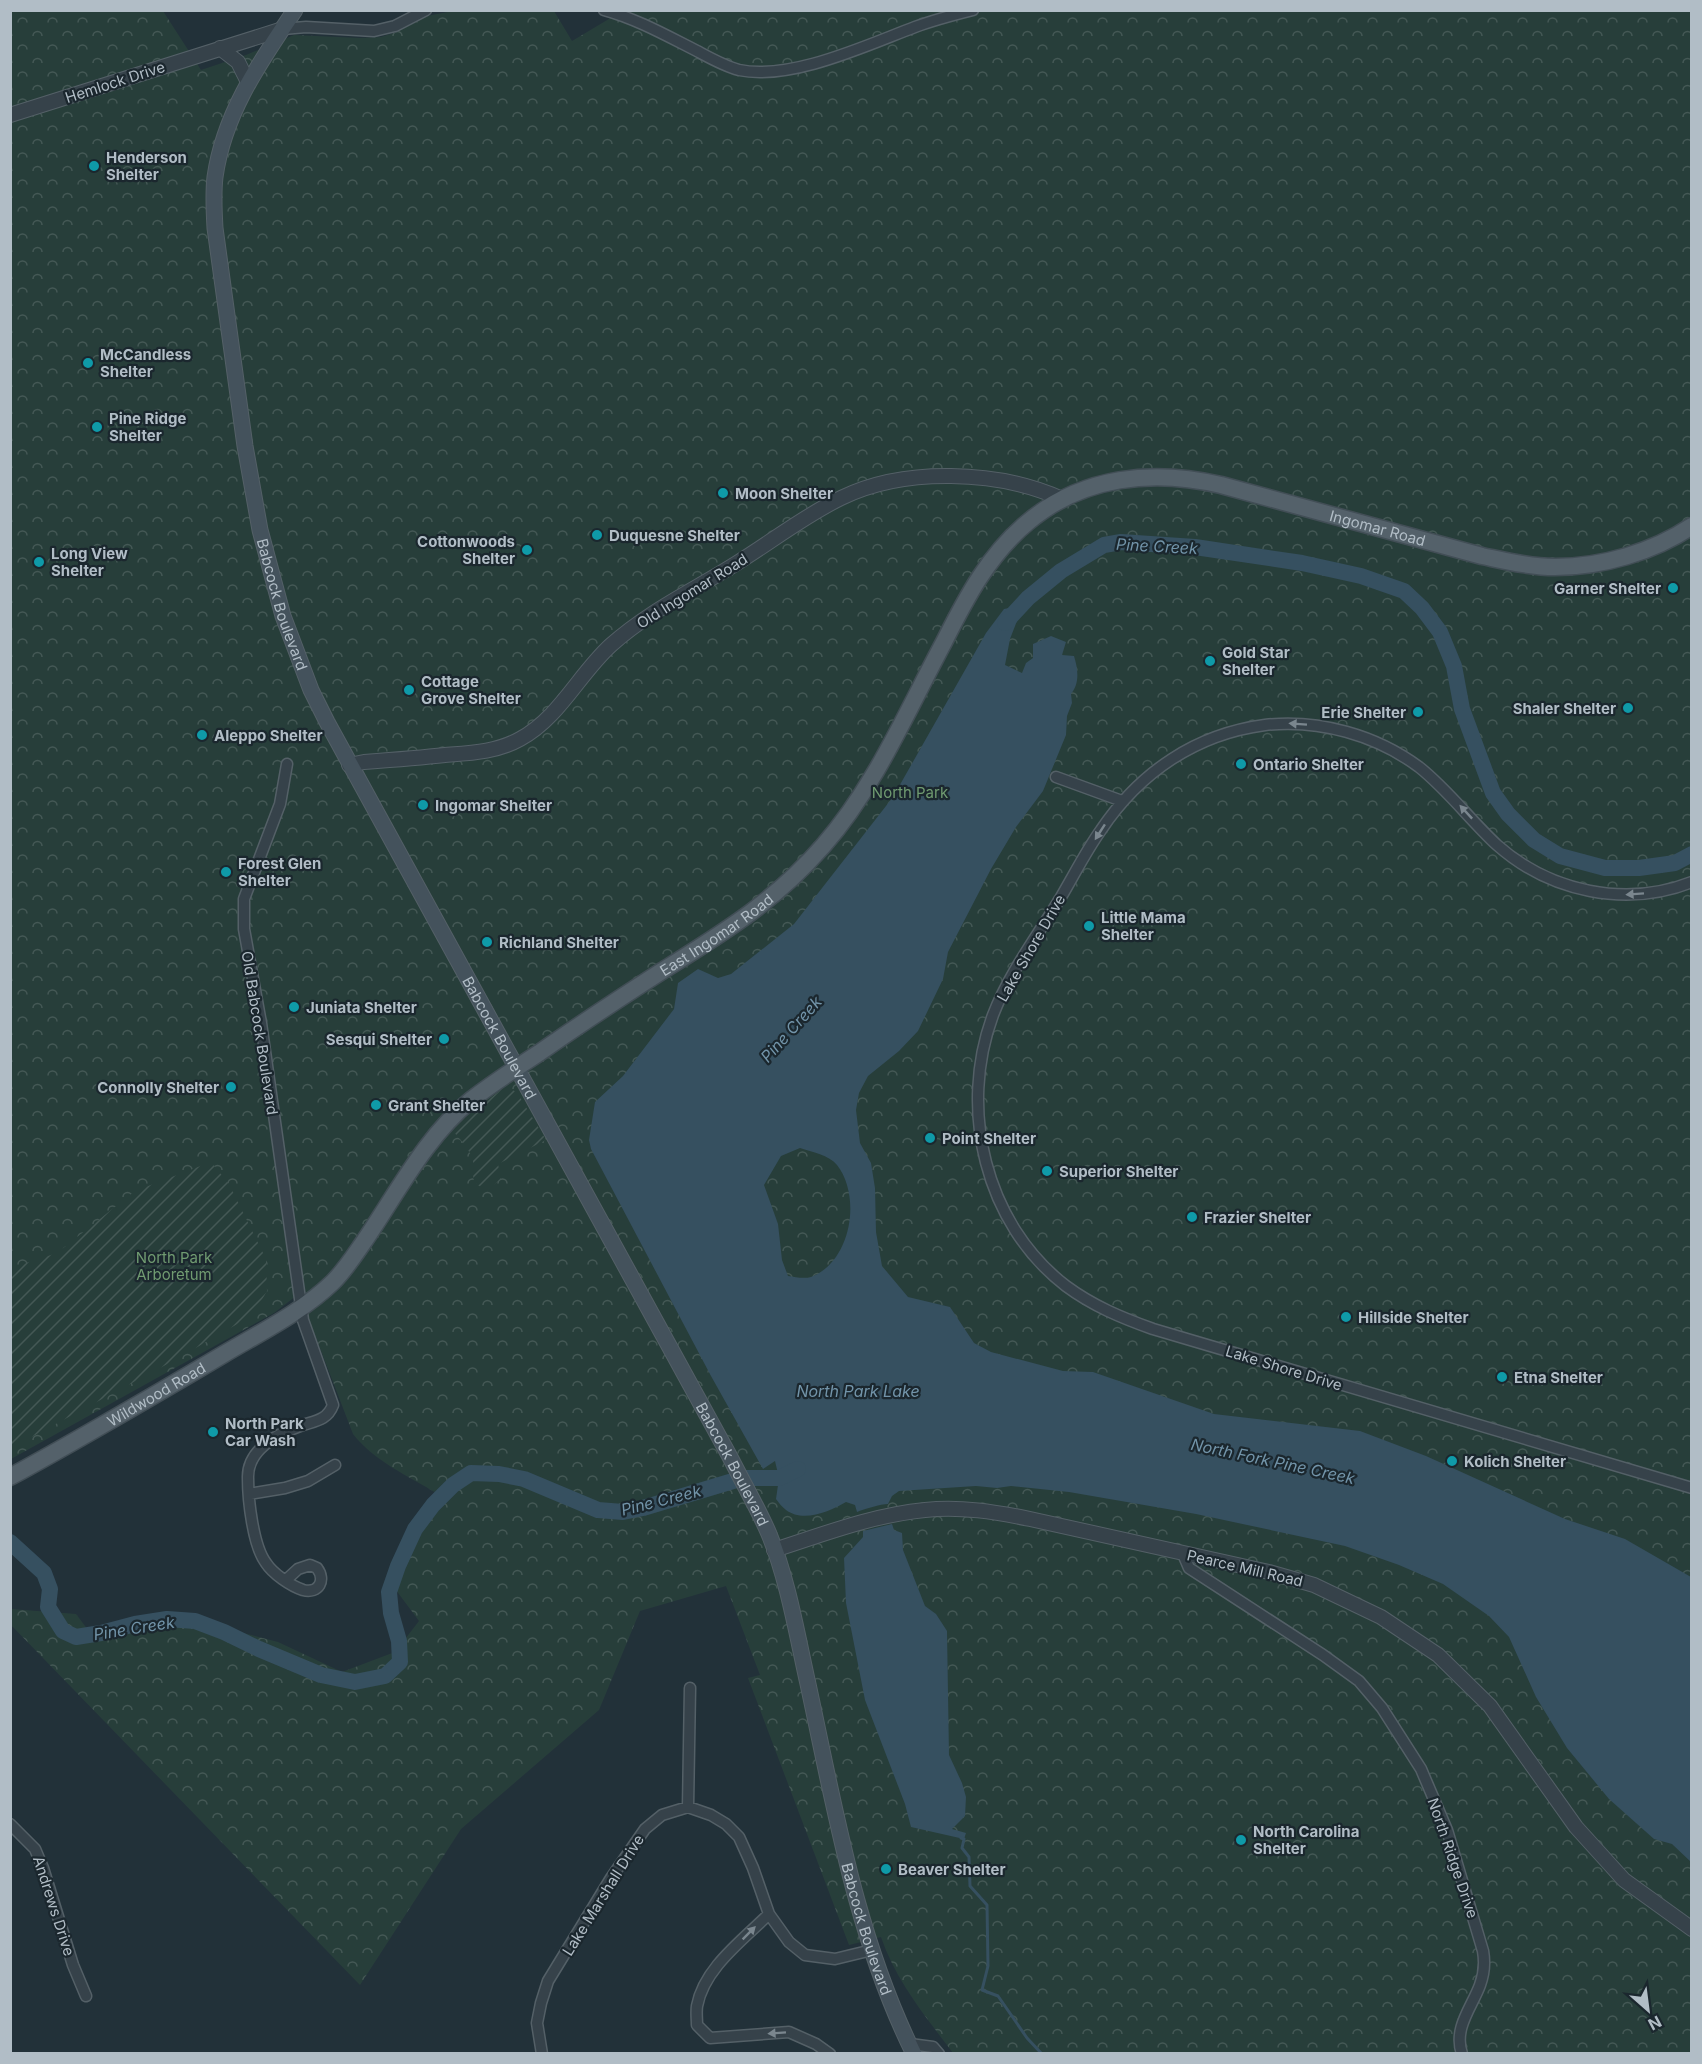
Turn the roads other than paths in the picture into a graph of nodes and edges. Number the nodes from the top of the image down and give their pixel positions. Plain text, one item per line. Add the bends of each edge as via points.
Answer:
1 (295, 10) edge
2 (604, 10) edge
3 (973, 10) edge
4 (422, 11) edge
5 (283, 29) junction
6 (220, 48) junction
7 (248, 82) junction
8 (10, 115) edge
9 (1062, 499) junction
10 (1692, 526) edge
11 (287, 764) dead end
12 (349, 765) junction
13 (1056, 777) dead end
14 (1122, 801) junction
15 (1692, 882) edge
16 (516, 1069) junction
17 (301, 1308) junction
18 (335, 1465) dead end
19 (10, 1477) edge
20 (1692, 1488) edge
21 (249, 1494) junction
22 (774, 1550) junction
23 (1184, 1554) junction
24 (285, 1580) dead end
25 (690, 1688) dead end
26 (688, 1807) junction
27 (10, 1824) edge
28 (769, 1914) junction
29 (1692, 1929) edge
30 (872, 1950) junction
31 (86, 1996) dead end
32 (912, 2049) edge
33 (539, 2053) edge
34 (830, 2054) edge
35 (939, 2054) edge
36 (1462, 2054) edge

1 - 5 main road, Babcock Boulevard
2 - 3 street via 650,27 723,64 756,72 835,57
4 - 5 street via 395,26 374,31
5 - 6 street, Hemlock Drive
5 - 7 main road, Babcock Boulevard
6 - 7 street via 238,62
6 - 8 street, Hemlock Drive
7 - 12 main road, Babcock Boulevard via 226,131 215,178 214,202 243,435 260,530 283,616 311,690
9 - 10 main road, Ingomar Road via 1124,478 1187,478 1518,564 1554,567 1632,554
9 - 12 street, Old Ingomar Road via 1027,486 952,476 907,479 860,490 817,511 638,623 609,647 549,717 510,745 488,751
9 - 16 main road, East Ingomar Road via 1026,523 989,564 858,799 798,873 738,923
11 - 17 street, Old Babcock Boulevard via 280,804 247,887 243,910
12 - 16 main road, Babcock Boulevard
13 - 14 street
15 -> 14 street, Lake Shore Drive via 1654,892 1618,894 1586,891 1556,881 1500,848 1447,793 1405,758 1363,737 1321,726 1267,725 1209,739 1159,767
14 -> 20 street, Lake Shore Drive via 1011,978 994,1013 981,1060 977,1100 985,1162 1006,1213 1040,1260 1082,1297 1133,1322
16 - 17 main road, East Ingomar Road via 471,1100 437,1133 352,1259
16 - 22 main road, Babcock Boulevard via 730,1457
17 - 19 main road, Wildwood Road
17 - 21 street, Old Babcock Boulevard via 333,1405 321,1420 287,1431 259,1449 248,1472
18 - 21 street via 309,1481
21 - 24 street via 258,1548 266,1564
22 - 23 street, Pearce Mill Road via 877,1518 927,1509 965,1509 1002,1513
22 - 30 main road, Babcock Boulevard via 851,1879
23 - 29 street, Pearce Mill Road via 1314,1585 1382,1617 1438,1654 1490,1706 1576,1827 1624,1880
23 - 36 street, North Ridge Drive via 1189,1568 1359,1681 1382,1708 1421,1769 1447,1830 1483,1951 1481,1983 1461,2029
25 - 26 street
26 - 28 street via 711,1815 739,1837
26 - 33 street, Lake Marshall Drive via 662,1815 645,1829 548,1981 537,2023
27 - 31 street, Andrews Drive via 35,1850 43,1868
28 - 30 street via 789,1942 805,1954 835,1959
34 -> 28 street via 789,2032 710,2038 697,2025 696,2007 703,1988 720,1963
30 - 32 main road, Babcock Boulevard
32 - 35 street via 933,2047

